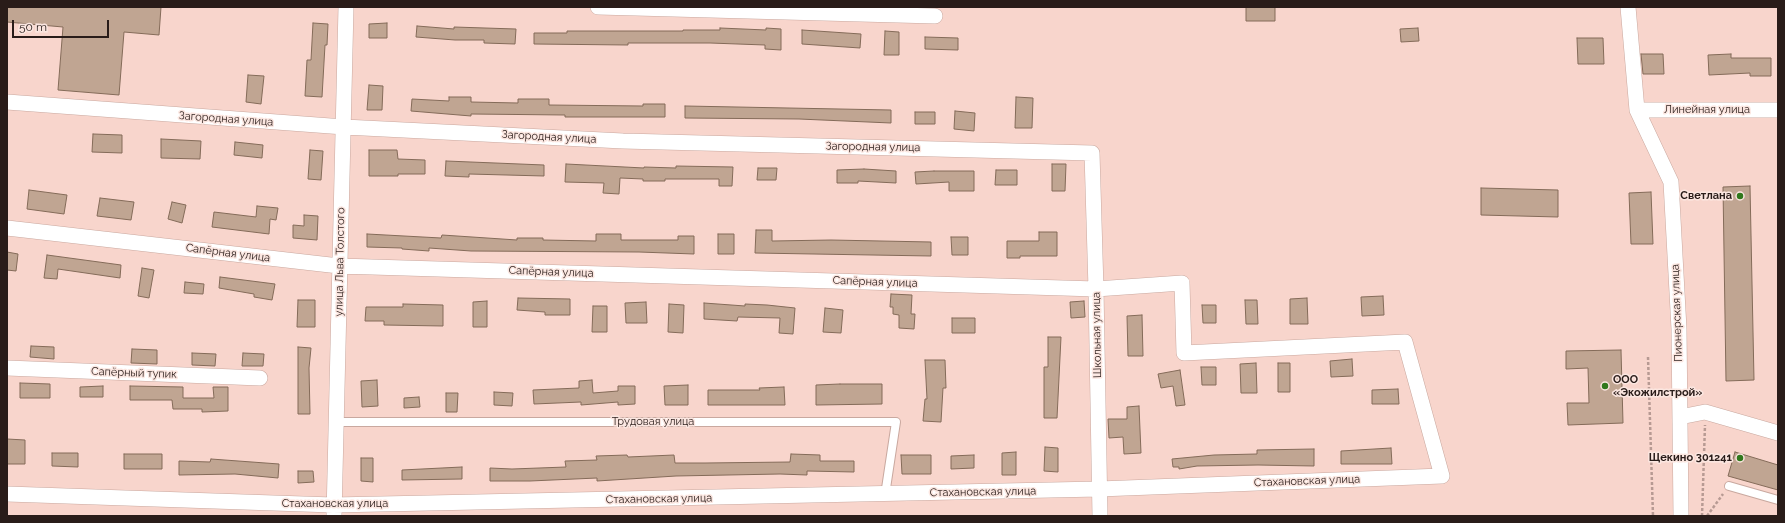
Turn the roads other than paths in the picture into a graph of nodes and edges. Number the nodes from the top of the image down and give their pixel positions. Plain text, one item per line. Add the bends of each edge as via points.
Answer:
1 (346, 7) edge
2 (598, 7) edge
3 (1628, 7) edge
4 (934, 16) dead end
5 (7, 102) edge
6 (1637, 110) junction
7 (1778, 110) edge
8 (344, 128) junction
9 (1092, 153) joint
10 (7, 228) edge
11 (339, 266) junction
12 (1096, 289) junction
13 (7, 368) edge
14 (260, 378) dead end
15 (1680, 417) junction
16 (336, 422) junction
17 (1778, 433) edge
18 (1729, 486) road end
19 (1099, 489) junction
20 (7, 494) edge
21 (886, 495) junction
22 (1778, 500) edge
23 (334, 511) edge
24 (1100, 516) edge
25 (1681, 516) edge

1 - 8 street, улица Льва Толстого
2 - 4 street
3 - 6 street
5 - 8 street, Загородная улица
6 - 7 street, Линейная улица
6 - 15 street, Пионерская улица via 1671,182 1679,329
8 - 9 street, Загородная улица via 623,141
8 - 11 street, улица Льва Толстого
9 - 12 street, Школьная улица
10 - 11 street, Сапёрная улица
11 - 12 street, Сапёрная улица
11 - 16 street, улица Льва Толстого
12 - 19 street, Школьная улица
12 - 19 street, Стахановская улица via 1182,283 1184,353 1405,342 1442,476
13 - 14 street, Сапёрный тупик
15 - 17 street via 1705,412
15 - 25 street, Пионерская улица
16 - 21 lane, Трудовая улица via 896,422
16 - 23 street, улица Льва Толстого
18 - 22 lane
19 - 21 street, Стахановская улица
19 - 24 street, Школьная улица
20 - 23 street, Стахановская улица
21 - 23 street, Стахановская улица

